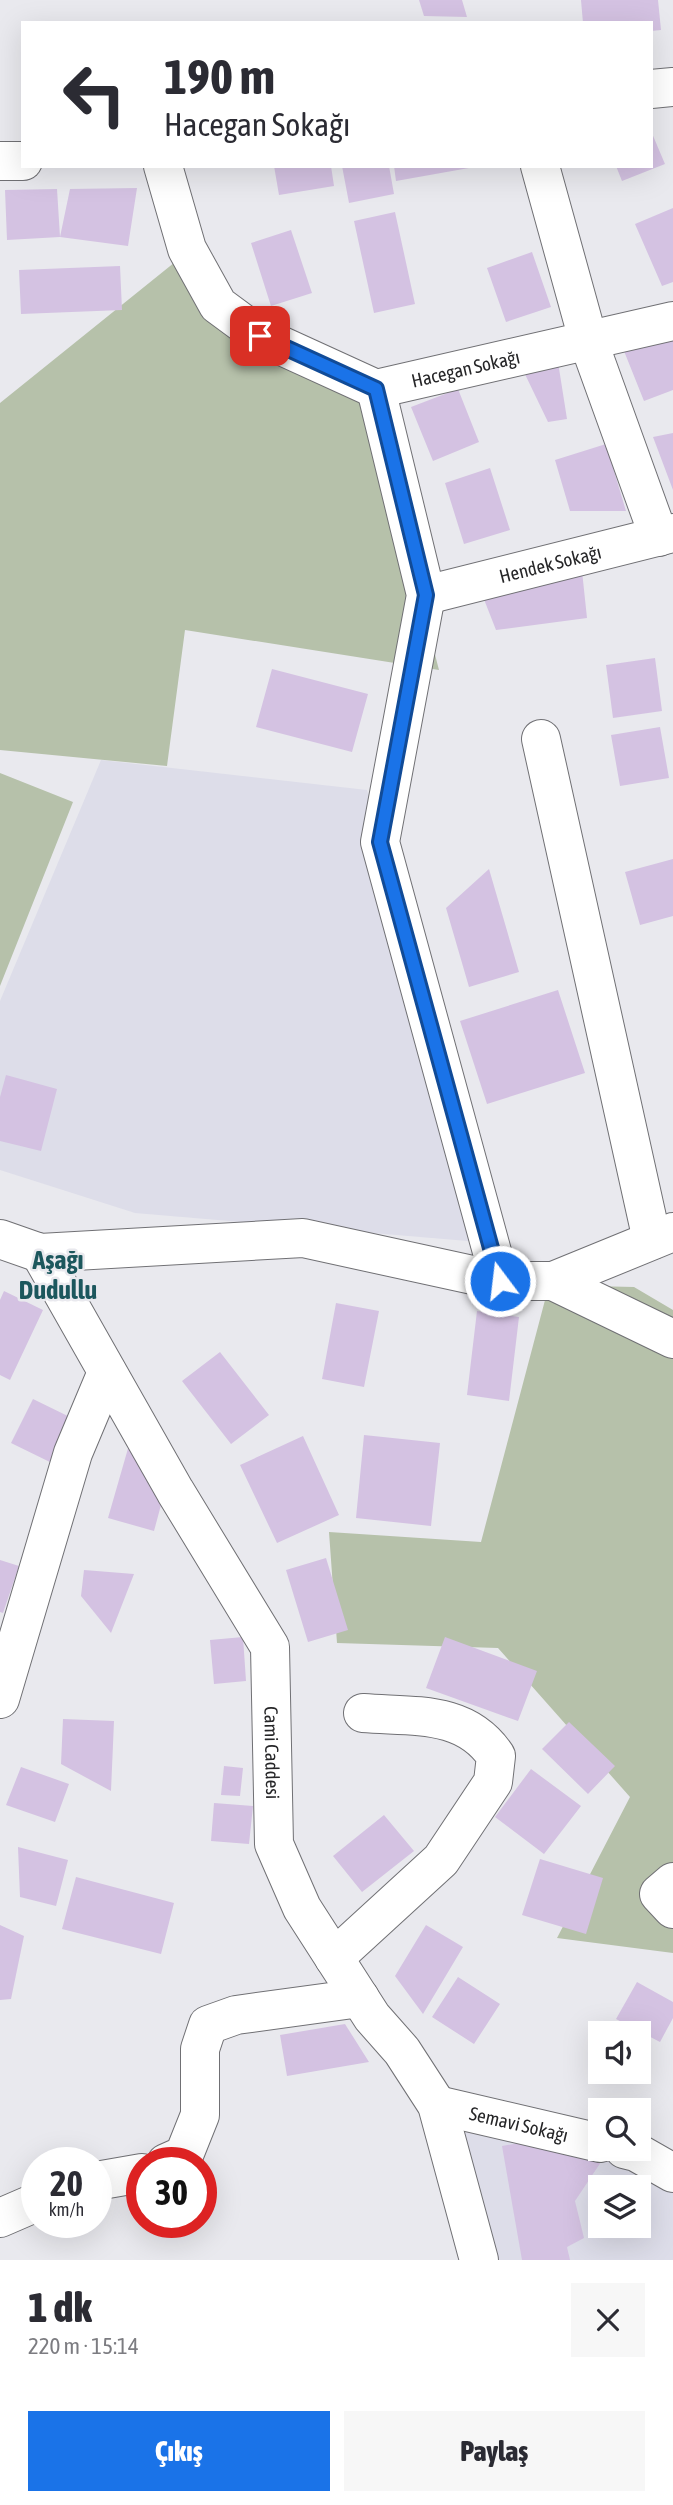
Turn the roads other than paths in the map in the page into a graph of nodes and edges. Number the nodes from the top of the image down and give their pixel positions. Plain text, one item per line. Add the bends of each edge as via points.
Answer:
1 (673, 88) edge
2 (653, 89) edge
3 (0, 160) edge
4 (21, 161) edge
5 (164, 168) edge
6 (541, 168) edge
7 (673, 321) edge
8 (589, 343) junction
9 (376, 389) junction
10 (666, 535) edge
11 (426, 595) junction
12 (541, 739) dead end
13 (663, 1236) edge
14 (0, 1239) edge
15 (40, 1253) junction
16 (500, 1281) junction
17 (552, 1281) junction
18 (673, 1339) edge
19 (107, 1371) junction
20 (0, 1699) edge
21 (363, 1713) dead end
22 (673, 1882) edge
23 (673, 1909) edge
24 (334, 1958) junction
25 (360, 1998) junction
26 (437, 2105) junction
27 (588, 2140) edge
28 (187, 2147) edge
29 (651, 2160) edge
30 (672, 2172) edge
31 (21, 2209) edge
32 (0, 2218) edge
33 (479, 2260) edge

1 - 2 street
3 - 4 street
5 - 9 street via 187,249 218,305 260,336
6 - 8 street
7 - 8 street, Hacegan Sokağı
8 - 9 street, Hacegan Sokağı
8 - 10 street
9 - 11 street
10 - 11 street, Hendek Sokağı
11 - 16 street via 380,842
12 - 13 street
13 - 17 street
14 - 15 street
15 - 16 street via 303,1238
15 - 19 street, Cami Caddesi
16 - 17 street
17 - 18 street
19 - 20 street via 73,1453
19 - 24 street, Cami Caddesi via 270,1647 274,1844 302,1908
21 - 24 street via 451,1720 484,1738 496,1756 494,1782 440,1860
22 - 23 street via 659,1894
24 - 25 street, Cami Caddesi
25 - 26 street, Cami Caddesi
25 - 28 street via 236,2014 208,2025 200,2049 200,2115
26 - 27 street, Semavi Sokağı
26 - 33 street, Cami Caddesi
29 - 30 street
31 - 32 street

